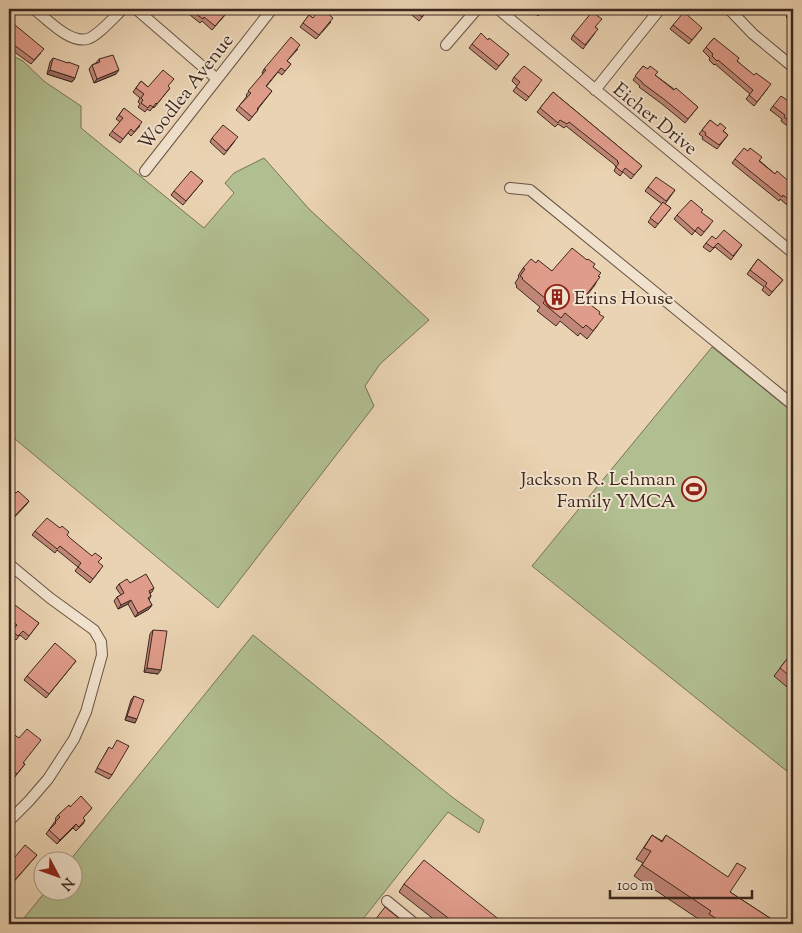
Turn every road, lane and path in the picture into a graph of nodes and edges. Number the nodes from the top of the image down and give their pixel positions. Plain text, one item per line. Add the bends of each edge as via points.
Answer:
1 (34, 9) edge
2 (123, 9) edge
3 (136, 9) edge
4 (272, 9) edge
5 (477, 9) edge
6 (498, 9) edge
7 (660, 9) edge
8 (729, 9) edge
9 (446, 44) dead end
10 (793, 67) edge
11 (217, 79) junction
12 (595, 90) junction
13 (145, 171) dead end
14 (510, 188) dead end
15 (793, 253) edge
16 (793, 405) edge
17 (9, 564) edge
18 (9, 821) edge
19 (387, 901) dead end
20 (415, 924) edge

1 - 2 street via 75,39 88,39
3 - 11 street
4 - 11 street, Woodlea Avenue
5 - 9 street
6 - 12 street, Eicher Drive
7 - 12 street
8 - 10 street
11 - 13 street, Woodlea Avenue
12 - 15 street, Eicher Drive
14 - 16 street via 530,190
17 - 18 street via 94,630 101,642 102,655 86,712 74,739 48,779
19 - 20 street

